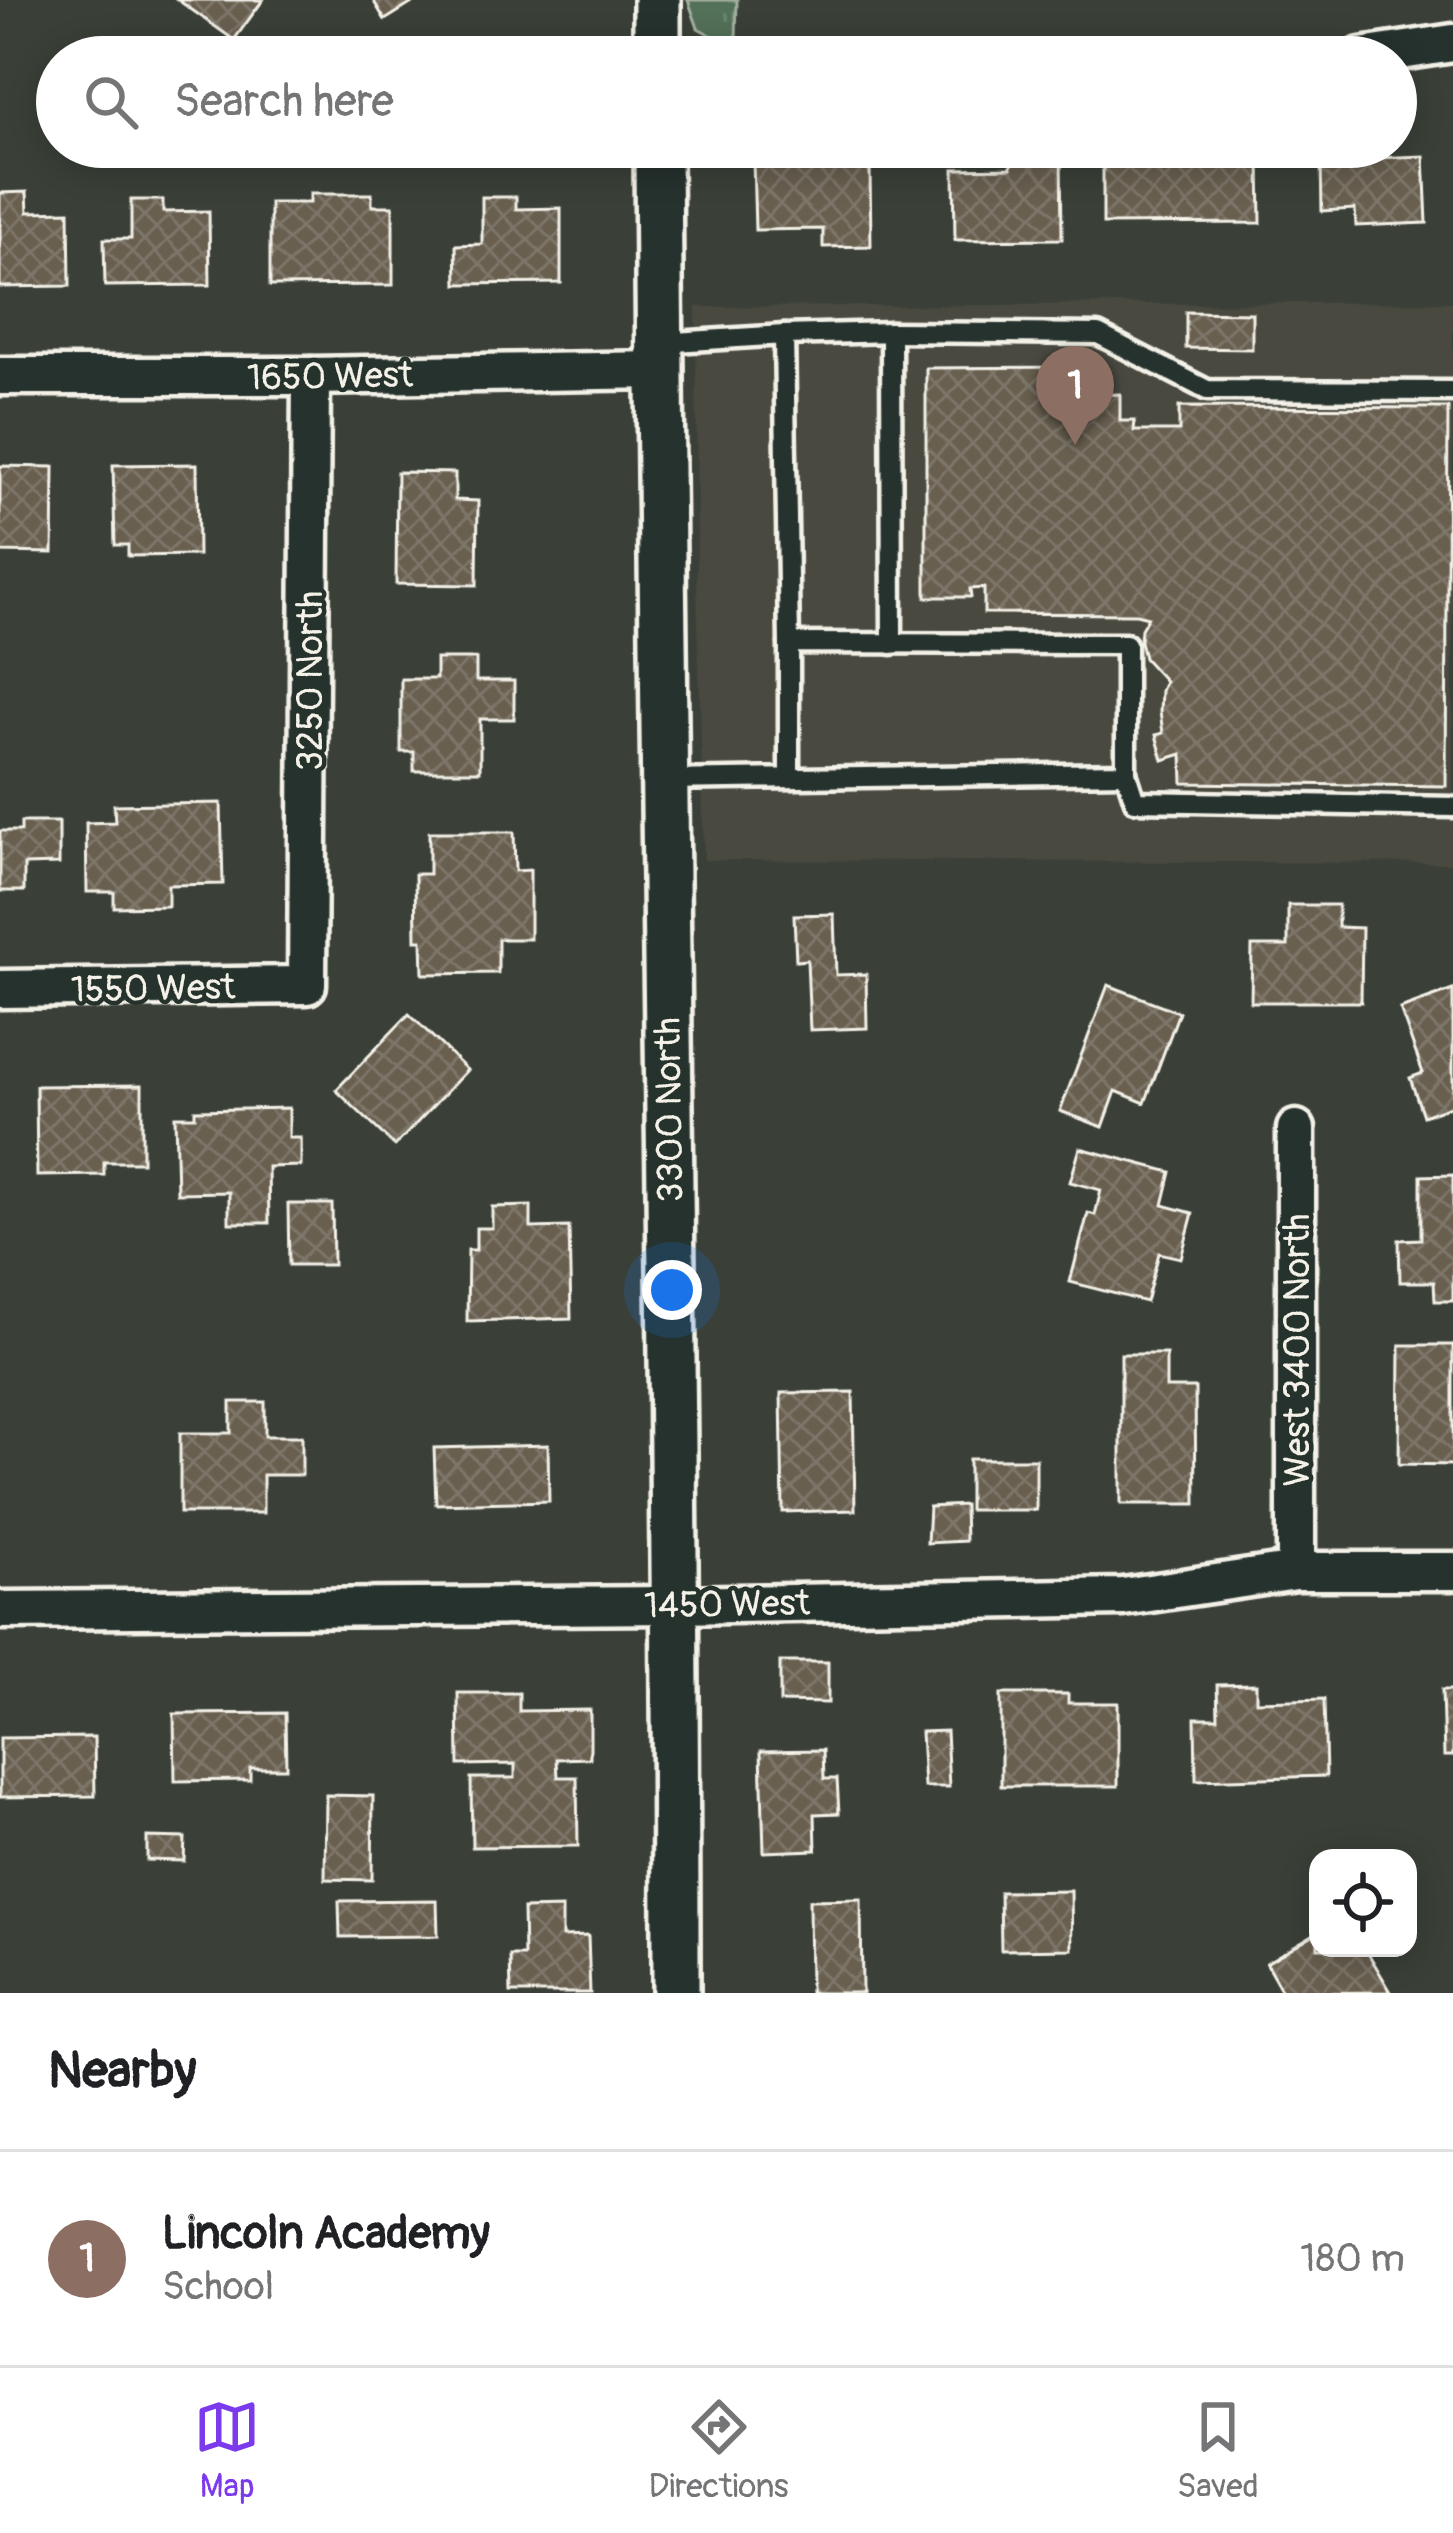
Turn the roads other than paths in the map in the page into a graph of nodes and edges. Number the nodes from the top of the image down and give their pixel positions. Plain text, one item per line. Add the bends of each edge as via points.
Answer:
1 (656, 0) edge
2 (657, 36) edge
3 (1453, 43) edge
4 (1417, 48) edge
5 (658, 168) edge
6 (891, 332) junction
7 (784, 335) junction
8 (659, 344) junction
9 (0, 376) edge
10 (311, 376) junction
11 (1453, 391) edge
12 (789, 644) junction
13 (892, 644) junction
14 (1126, 772) junction
15 (789, 778) junction
16 (663, 780) junction
17 (1453, 807) edge
18 (307, 986) joint
19 (0, 989) edge
20 (1296, 1130) dead end
21 (1296, 1571) junction
22 (1453, 1571) edge
23 (676, 1604) junction
24 (0, 1610) edge
25 (676, 1993) edge

1 - 2 street
3 - 4 street
5 - 8 street, 3300 North
6 - 7 lane
6 - 11 lane via 1098,334 1207,390
6 - 13 lane
7 - 8 lane
7 - 12 lane
8 - 10 street, 1650 West
8 - 16 street, 3300 North
9 - 10 street, 1650 West
10 - 18 street, 3250 North
12 - 13 lane
12 - 15 lane
13 - 14 lane via 1126,644
14 - 15 lane
14 - 17 lane via 1135,801
15 - 16 lane
16 - 23 street, 3300 North
18 - 19 street, 1550 West
20 - 21 street, West 3400 North
21 - 22 street, 1450 West
21 - 23 street, 1450 West via 1123,1597
23 - 24 street, 1450 West
23 - 25 street, 3300 North

